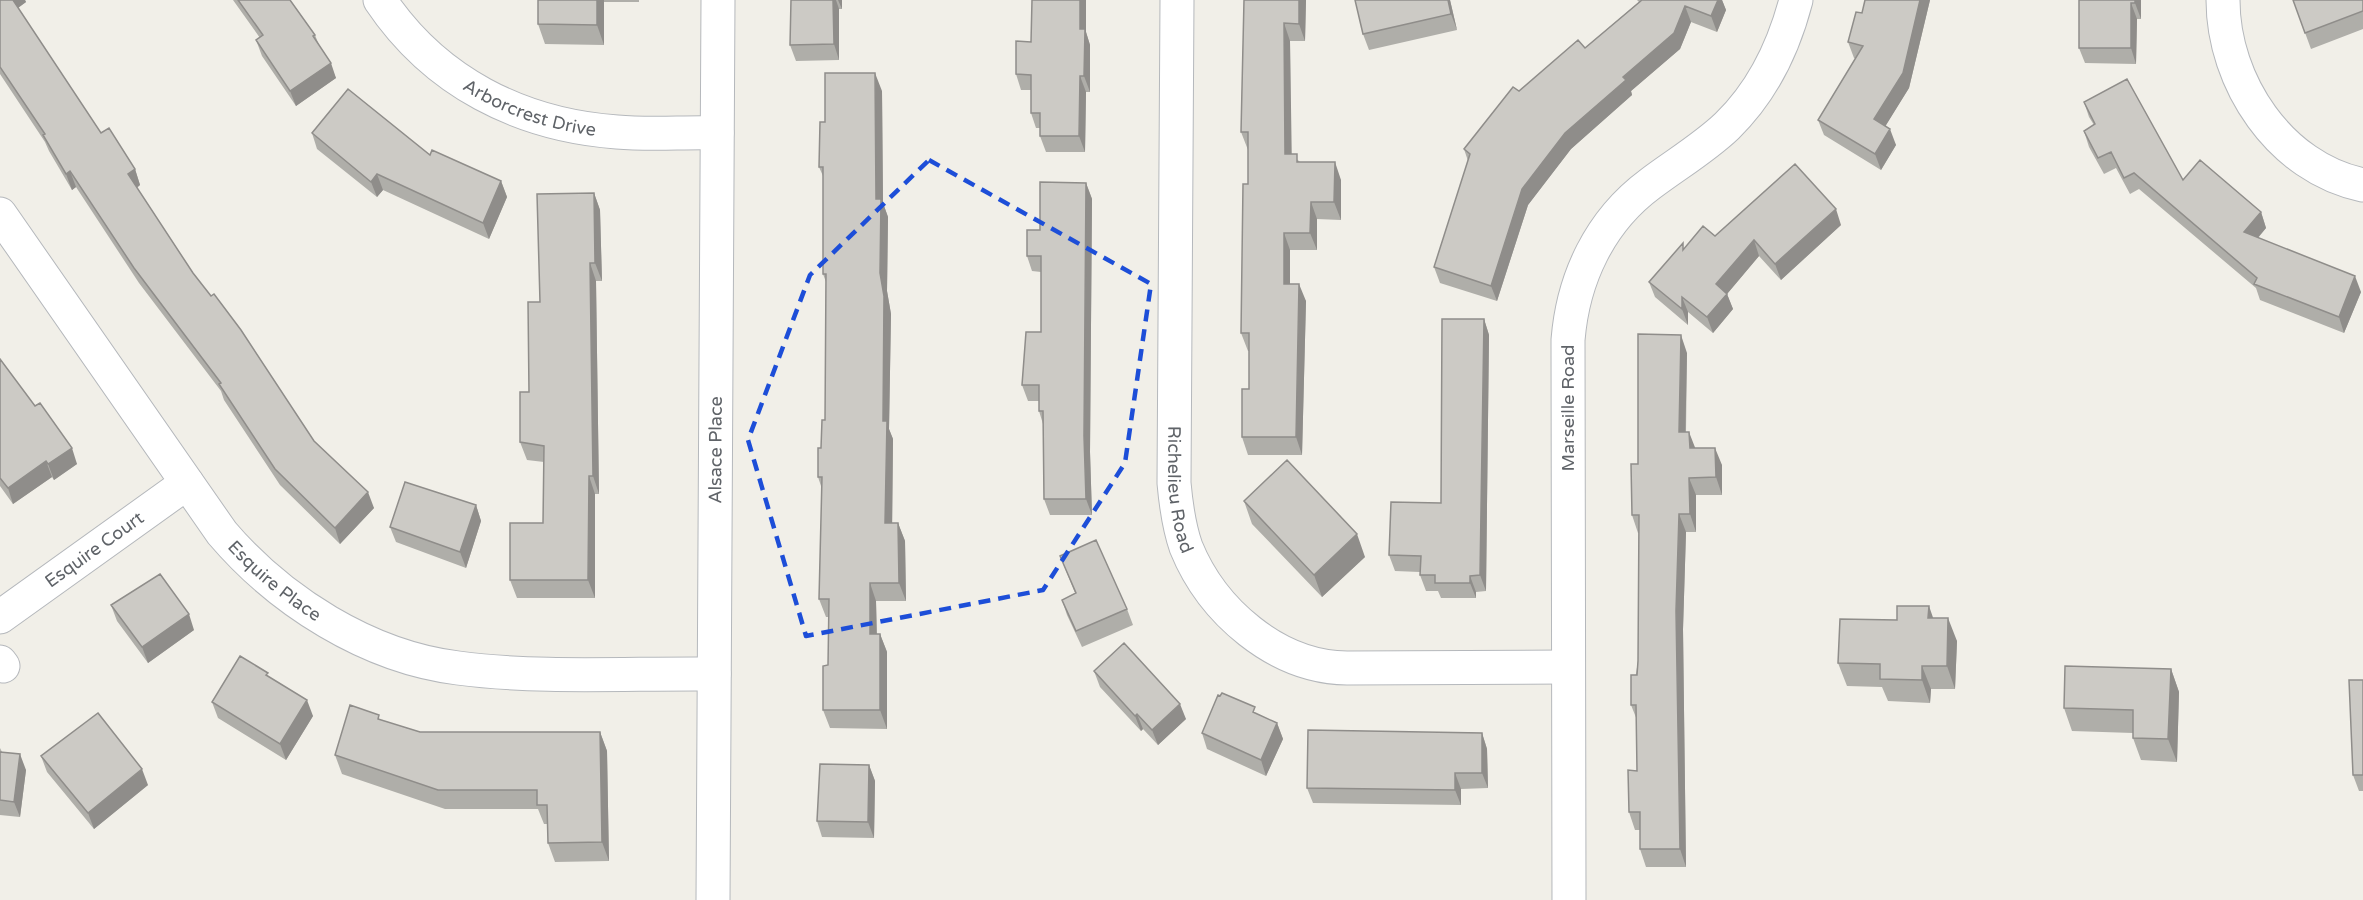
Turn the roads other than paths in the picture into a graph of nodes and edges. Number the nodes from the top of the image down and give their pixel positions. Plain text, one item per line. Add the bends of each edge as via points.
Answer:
1 (380, 0) edge
2 (718, 0) edge
3 (1177, 0) edge
4 (1796, 0) edge
5 (2223, 0) edge
6 (717, 133) junction
7 (2363, 185) edge
8 (0, 214) edge
9 (187, 483) junction
10 (0, 616) edge
11 (1567, 667) junction
12 (714, 674) junction
13 (713, 900) edge
14 (1569, 900) edge

1 - 6 street, Arborcrest Drive via 428,56 466,85 509,109 585,129 647,134
2 - 6 street, Alsace Place
3 - 11 street, Richelieu Road via 1174,483 1179,522 1197,570 1223,606 1252,633 1286,654 1316,665
4 - 11 street, Marseille Road via 1782,44 1748,101 1716,136 1630,201 1604,232 1581,276 1568,340
5 - 7 street via 2225,36 2248,98 2294,150 2320,168
6 - 12 street, Alsace Place
8 - 9 street, Esquire Place
9 - 10 street, Esquire Court
9 - 12 street, Esquire Place via 233,545 280,590 336,627 396,652 427,662 492,672
11 - 14 street, Marseille Road
12 - 13 street, Alsace Place

